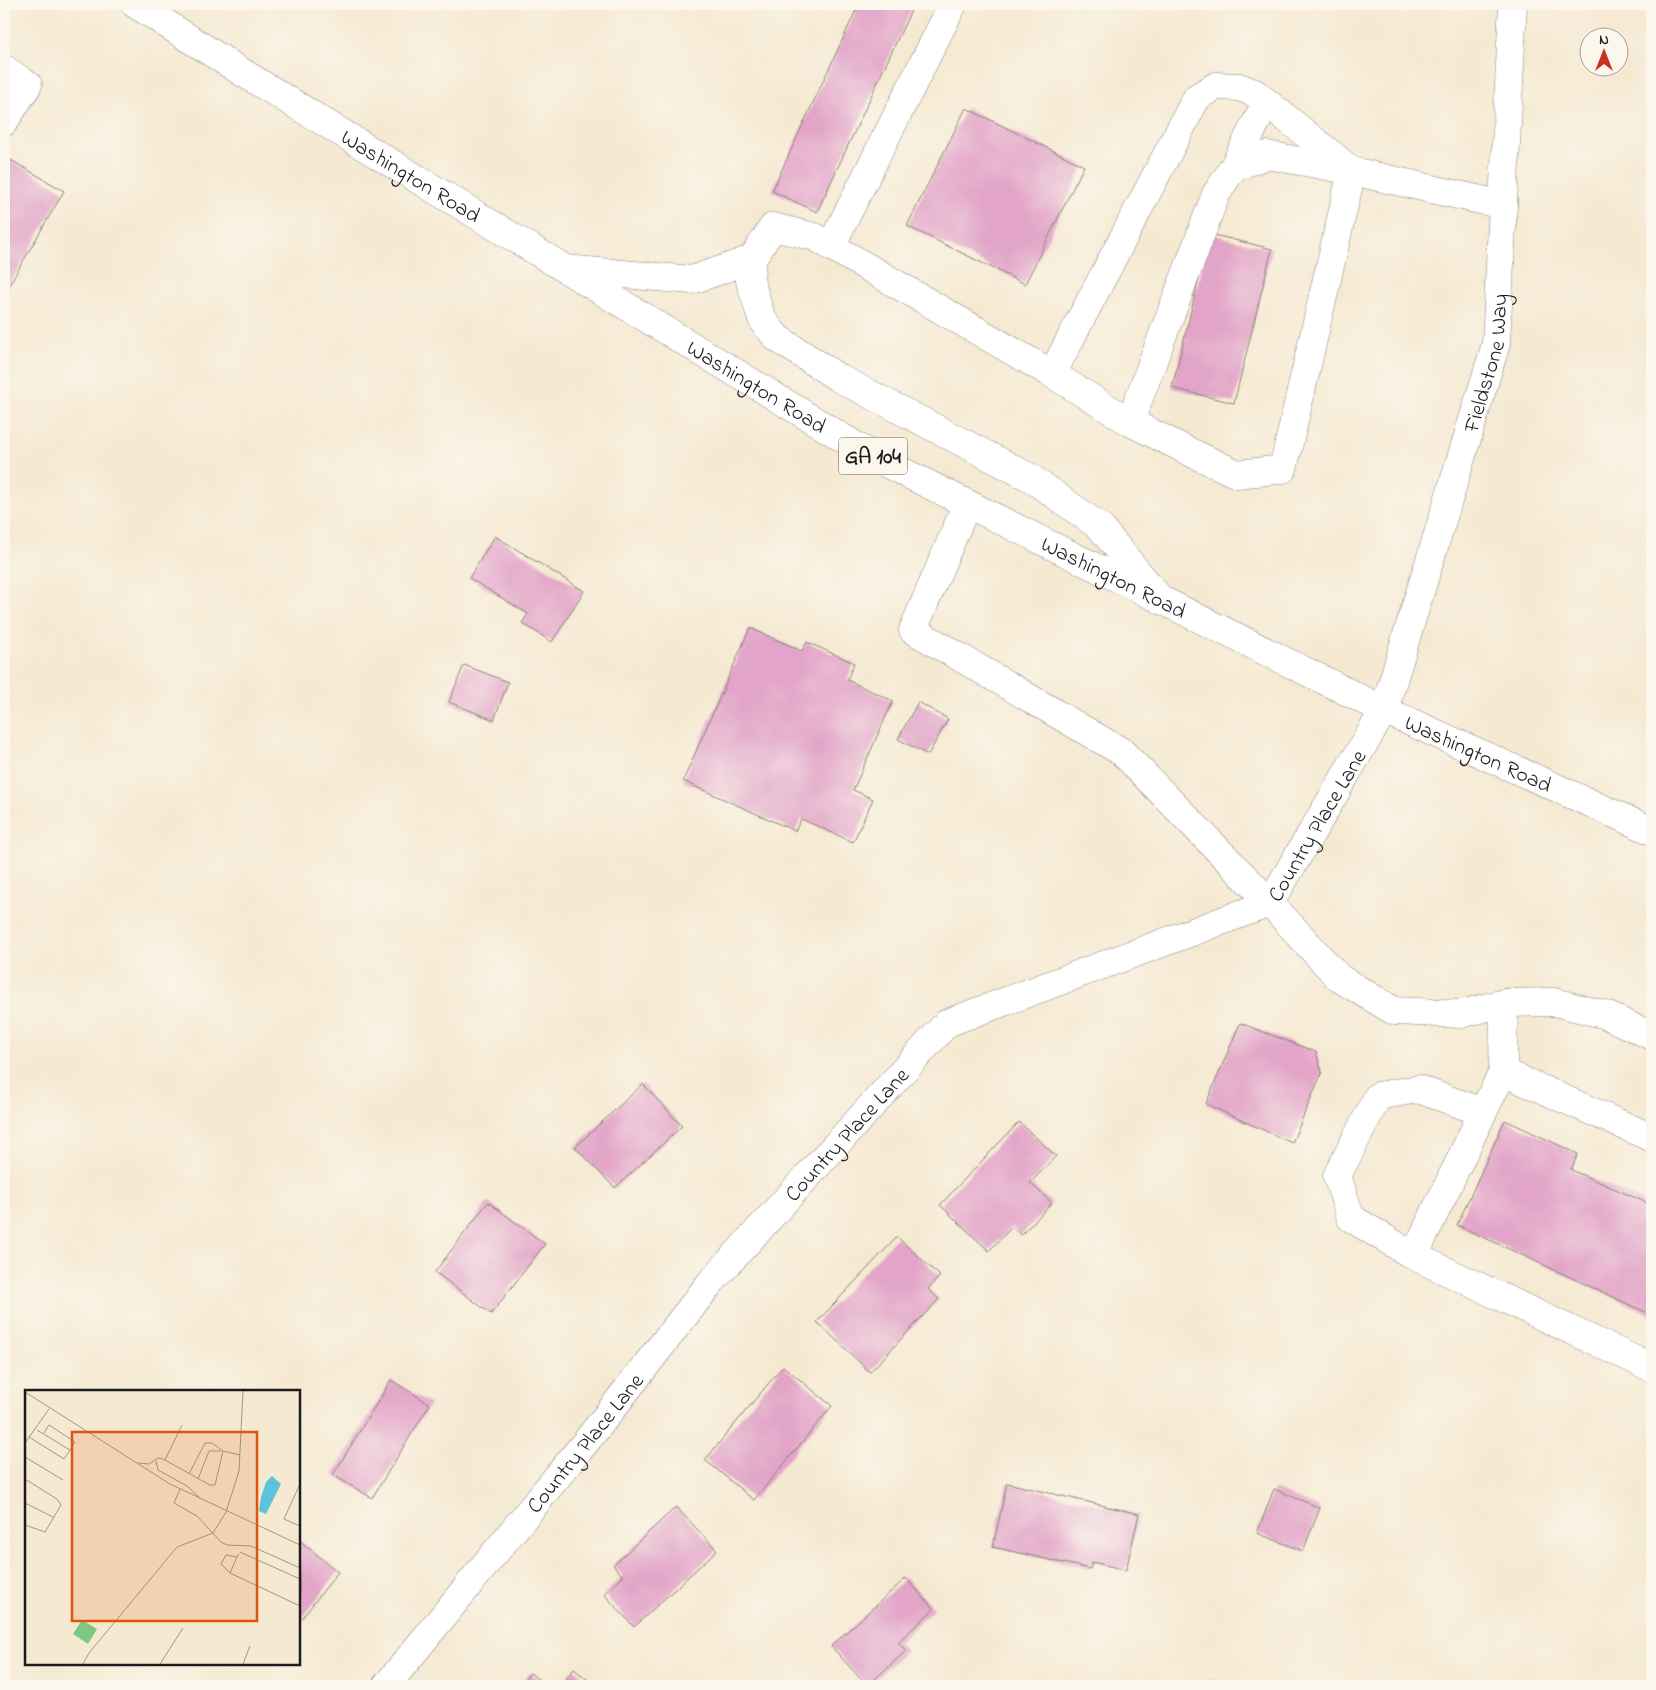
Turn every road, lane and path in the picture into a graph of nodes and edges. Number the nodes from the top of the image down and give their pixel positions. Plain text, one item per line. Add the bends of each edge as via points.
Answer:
1 (135, 4) edge
2 (953, 4) edge
3 (1513, 4) edge
4 (4, 69) edge
5 (1266, 103) junction
6 (4, 122) edge
7 (1233, 168) junction
8 (1352, 170) junction
9 (1503, 205) junction
10 (831, 246) junction
11 (752, 259) junction
12 (565, 269) junction
13 (1052, 374) junction
14 (1130, 422) junction
15 (967, 504) junction
16 (1161, 600) junction
17 (1384, 710) junction
18 (1652, 831) edge
19 (1270, 903) junction
20 (1504, 1003) junction
21 (1652, 1036) edge
22 (1503, 1072) junction
23 (1482, 1112) junction
24 (1652, 1138) edge
25 (1414, 1256) junction
26 (1652, 1368) edge
27 (386, 1686) edge

1 - 12 street, Washington Road / GA 104
2 - 10 street
3 - 9 street, Fieldstone Way
4 - 6 street via 28,85
5 - 7 street
5 - 8 street
5 - 13 street via 1239,87 1216,86 1197,97
7 - 8 street via 1266,155
7 - 14 street via 1216,194
8 - 9 street
8 - 14 street via 1284,469 1237,474
9 - 17 street, Fieldstone Way via 1496,344
10 - 11 street via 815,237 773,227
10 - 13 street
11 - 12 street via 692,280
11 - 16 street via 750,282 762,319 777,338 837,376 1031,478 1100,527
12 - 15 street, Washington Road / GA 104 via 879,460
13 - 14 street
15 - 16 street, Washington Road / GA 104
15 - 19 street via 913,630 1122,752
16 - 17 street, Washington Road / GA 104
17 - 18 street, Washington Road / GA 104
17 - 19 street, Country Place Lane
19 - 20 street via 1339,978 1394,1011 1460,1014
19 - 27 street, Country Place Lane via 947,1023 711,1282 593,1433
20 - 21 street via 1554,1002 1606,1015
20 - 22 street
22 - 23 street
22 - 24 street
23 - 25 street
23 - 25 street via 1418,1089 1378,1096 1338,1176 1351,1218
25 - 26 street

